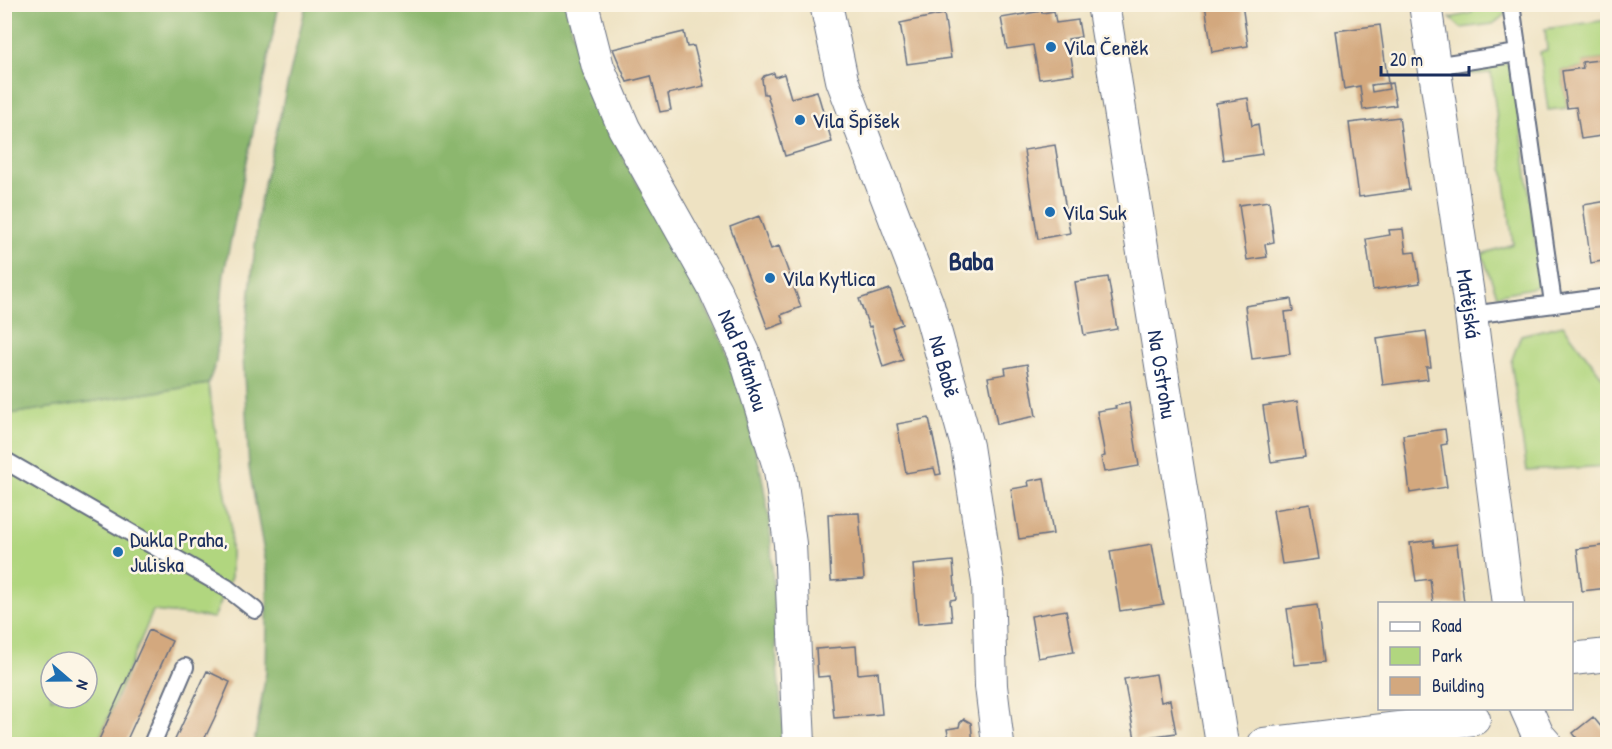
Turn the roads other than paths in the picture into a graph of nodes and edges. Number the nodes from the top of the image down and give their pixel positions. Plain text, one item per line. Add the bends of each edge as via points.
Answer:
1 (582, 4) edge
2 (826, 4) edge
3 (1103, 4) edge
4 (1425, 4) edge
5 (1511, 4) edge
6 (1518, 53) junction
7 (1434, 66) junction
8 (1608, 297) edge
9 (1553, 303) junction
10 (1471, 315) junction
11 (4, 460) edge
12 (1508, 602) edge
13 (255, 610) dead end
14 (1608, 655) edge
15 (1573, 659) edge
16 (185, 667) dead end
17 (1527, 710) edge
18 (1483, 714) edge
19 (152, 744) edge
20 (799, 744) edge
21 (998, 744) edge
22 (1222, 744) edge
23 (1264, 744) edge
24 (1452, 744) edge
25 (1546, 744) edge

1 - 20 street, Nad Paťankou via 598,67 624,128 715,290 744,353 780,470 790,544
2 - 21 street, Na Babě via 842,80 928,305 967,446 988,582 991,686
3 - 22 street, Na Ostrohu
4 - 7 street, Matějská
5 - 6 lane
6 - 7 lane
6 - 9 lane
7 - 10 street, Matějská
8 - 9 lane
9 - 10 lane
10 - 12 street, Matějská
11 - 13 lane via 227,588
14 - 15 street
16 - 19 lane
17 - 25 street
18 - 23 street
18 - 24 street

